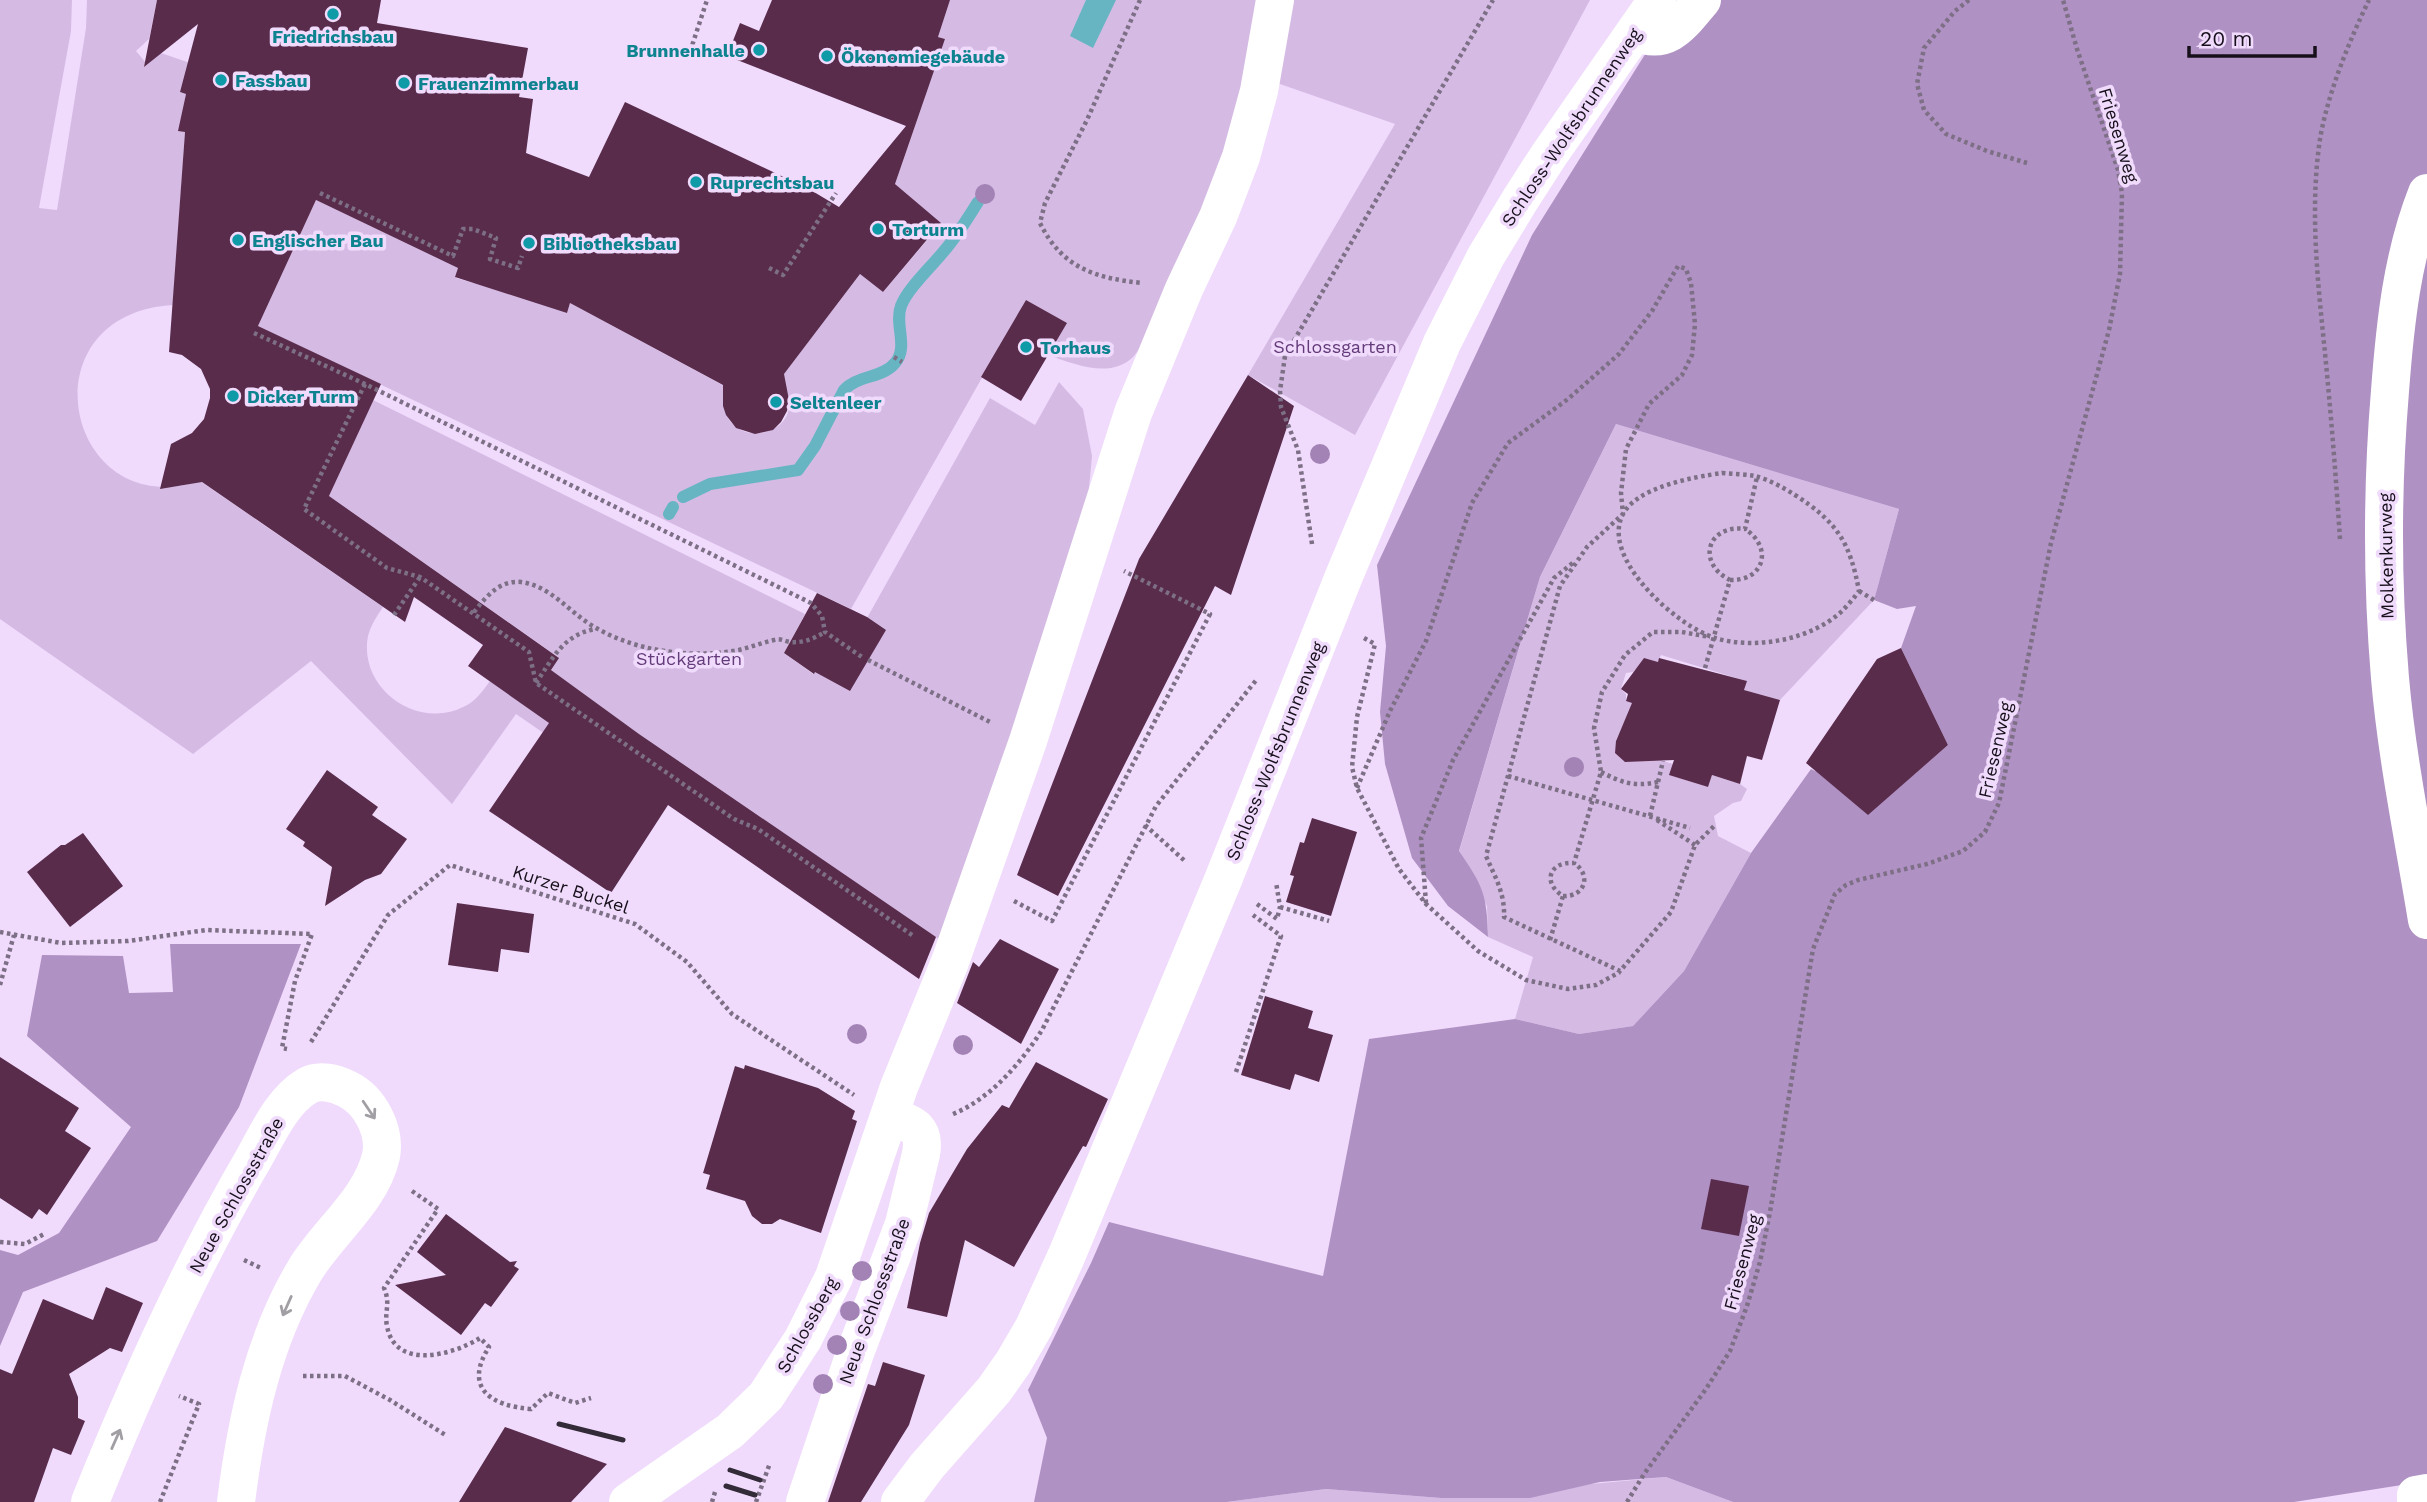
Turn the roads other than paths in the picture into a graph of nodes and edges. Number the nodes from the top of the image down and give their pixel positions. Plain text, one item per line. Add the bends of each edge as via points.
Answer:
1 (1275, 0) edge
2 (1657, 0) edge
3 (1702, 0) edge
4 (1636, 32) junction
5 (2427, 193) edge
6 (2427, 920) edge
7 (884, 1102) junction
8 (2427, 1493) edge
9 (90, 1502) edge
10 (236, 1502) edge
11 (628, 1502) edge
12 (805, 1502) edge
13 (900, 1502) edge
14 (2416, 1502) edge

1 - 7 street, Schlossberg via 1259,91 1241,157 1132,413 1028,741 950,962
2 - 4 street, Schloss-Wolfsbrunnenweg
3 - 4 street via 1669,33 1646,37
4 - 13 street, Schloss-Wolfsbrunnenweg via 1549,155 1486,256 1442,343 1219,891 1034,1327 994,1390
5 - 6 street, Molkenkurweg via 2408,254 2400,303 2384,500 2390,679
7 - 11 street, Schlossberg via 834,1277 792,1359 766,1396 730,1431
7 - 12 street, Neue Schlossstraße via 921,1133 921,1154 904,1224
8 - 14 street via 2416,1495
9 -> 10 street, Neue Schlossstraße via 201,1254 275,1122 293,1097 311,1084 335,1084 352,1091 370,1109 380,1131 380,1157 363,1193 296,1286 269,1347 252,1409

